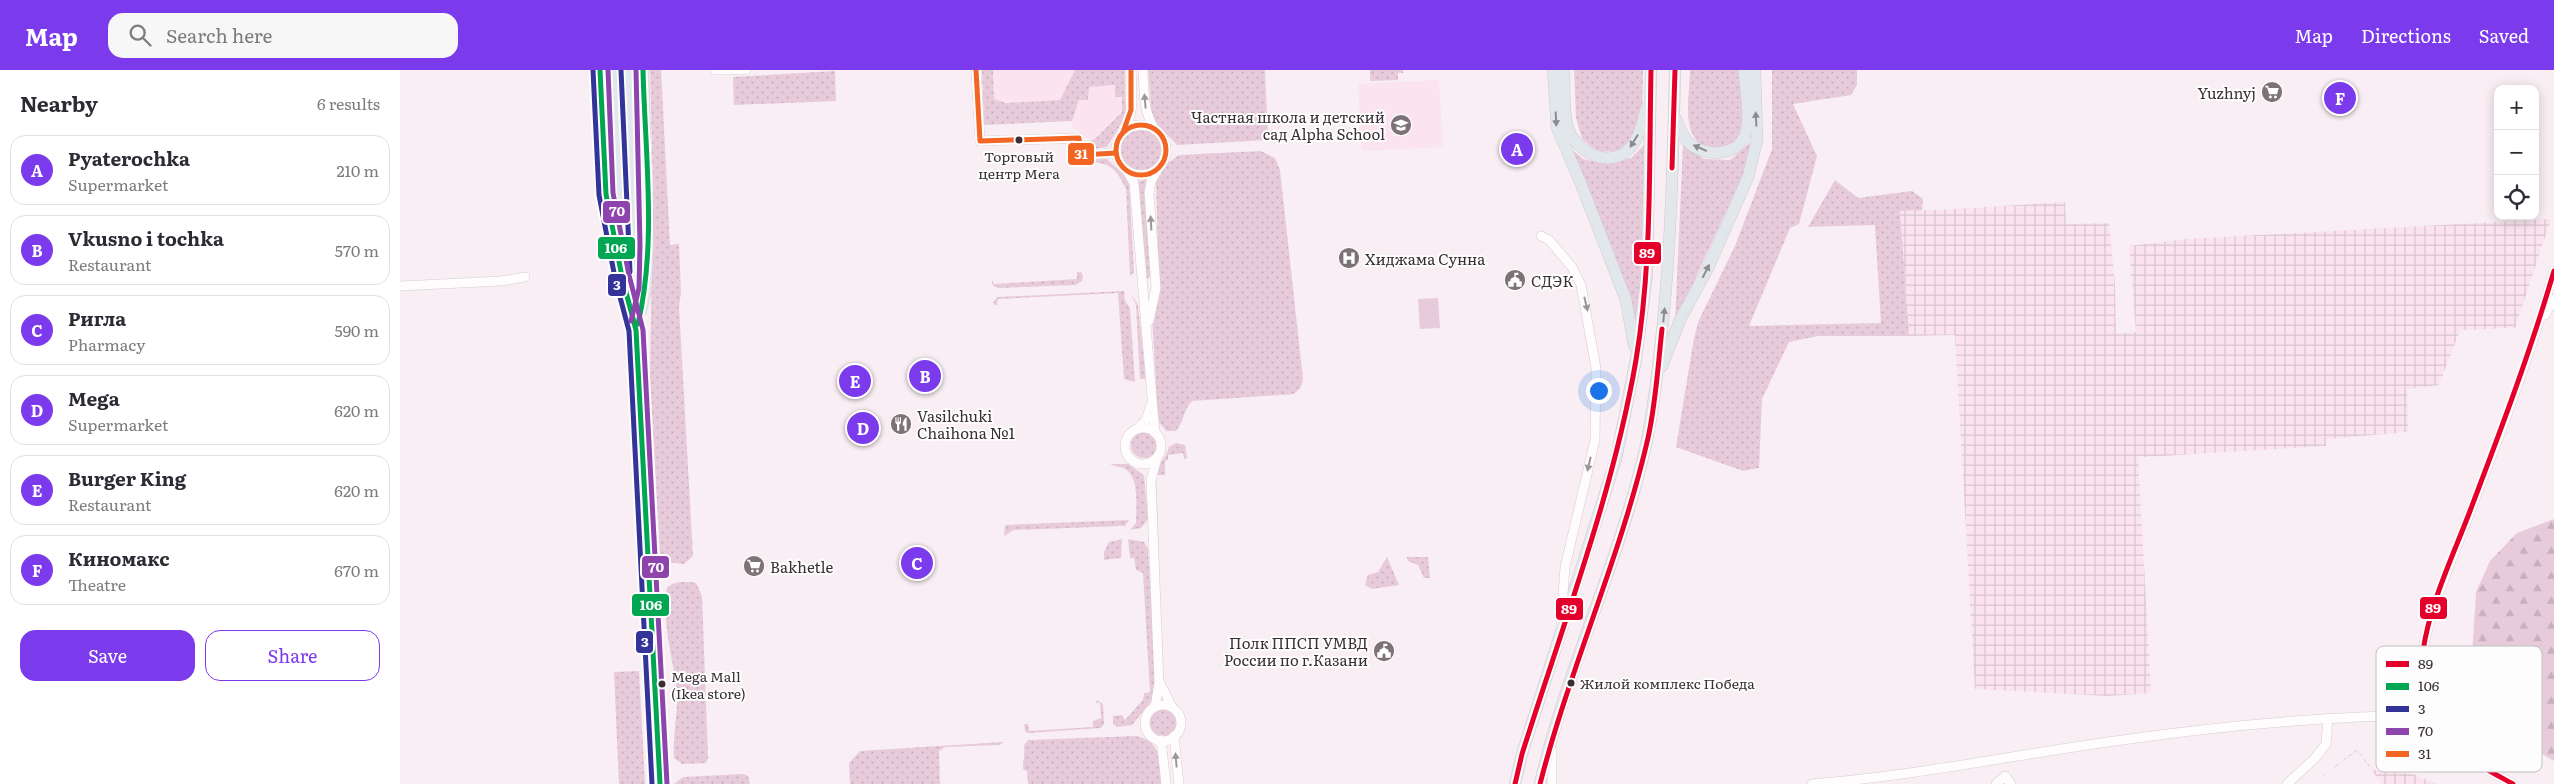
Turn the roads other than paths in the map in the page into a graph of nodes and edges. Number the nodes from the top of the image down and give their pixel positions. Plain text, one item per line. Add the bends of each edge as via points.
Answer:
1 (600, 70) edge
2 (616, 70) edge
3 (628, 70) edge
4 (643, 70) edge
5 (715, 70) edge
6 (746, 70) edge
7 (976, 70) edge
8 (1131, 70) edge
9 (1143, 70) edge
10 (1553, 70) edge
11 (1564, 70) edge
12 (1651, 70) edge
13 (1675, 70) edge
14 (1744, 70) edge
15 (1755, 70) edge
16 (1650, 95) junction
17 (1674, 115) junction
18 (1155, 130) junction
19 (1123, 132) junction
20 (1116, 153) junction
21 (1158, 168) junction
22 (1126, 171) junction
23 (1541, 236) dead end
24 (2554, 271) edge
25 (1155, 272) junction
26 (526, 277) dead end
27 (2553, 281) edge
28 (400, 286) edge
29 (1142, 288) junction
30 (2554, 299) edge
31 (1148, 326) junction
32 (636, 330) junction
33 (2537, 331) junction
34 (1636, 359) junction
35 (1657, 379) junction
36 (1152, 402) junction
37 (1137, 430) junction
38 (1155, 433) junction
39 (1157, 458) junction
40 (1141, 464) junction
41 (1151, 480) junction
42 (1560, 630) junction
43 (2424, 646) edge
44 (1160, 683) junction
45 (1155, 707) junction
46 (1172, 707) junction
47 (2376, 717) edge
48 (2328, 718) junction
49 (1174, 736) junction
50 (1161, 740) junction
51 (1553, 740) junction
52 (2490, 772) edge
53 (661, 784) edge
54 (1166, 784) edge
55 (1179, 784) edge
56 (1515, 784) edge
57 (1540, 784) edge
58 (1552, 784) edge
59 (1812, 784) edge
60 (1996, 784) edge
61 (2011, 784) edge
62 (2287, 784) edge
63 (2513, 784) edge

1 - 32 main road via 606,194
2 - 32 main road via 625,251
3 - 32 main road via 637,247
4 - 32 main road via 648,245 646,290
5 - 6 street
7 - 20 street via 980,141 1079,138 1081,155
8 - 19 street via 1133,105
18 -> 9 street via 1145,107
10 -> 34 main road via 1557,128 1626,300
16 -> 11 main road via 1639,134 1629,150 1616,157 1603,158 1588,153 1572,138 1567,125
12 - 16 main road
13 - 17 main road
14 -> 17 main road via 1745,137 1729,150 1719,153 1702,151 1689,143
35 -> 15 main road via 1680,320 1708,268 1748,177 1757,140
16 - 34 main road via 1647,274
35 -> 17 main road via 1667,284
18 - 19 street via 1139,125
18 - 21 street via 1166,148 1164,160
19 - 20 street
20 - 22 street
21 - 22 street via 1143,175
25 -> 21 street via 1149,193
22 - 29 street via 1136,195
23 -> 42 street via 1550,240 1572,267 1581,285 1596,368 1595,440 1565,567
24 - 27 street
25 - 29 street via 1152,280
25 - 31 street via 1156,288
26 - 28 street
27 - 33 street
29 - 31 street
30 - 33 street
31 - 36 street
32 - 53 main road
33 - 43 street
34 - 42 main road via 1616,459
35 - 51 main road via 1645,449
36 - 37 street via 1146,420
36 - 38 street
37 - 38 street
37 - 40 street via 1128,436 1125,447 1130,459
38 - 39 street via 1161,445
39 - 40 street
39 - 41 street
40 - 41 street
41 - 44 street
42 - 56 main road
44 - 45 street
44 - 46 street
45 - 46 street
45 - 50 street via 1147,714 1145,724 1150,734
46 - 49 street via 1180,721
47 - 48 street
48 - 59 street via 2193,730 2010,759
48 - 62 street via 2326,744
49 - 50 street
55 -> 49 street
50 - 54 street
51 - 57 main road
51 - 58 street
52 - 63 street
60 - 61 street via 2005,776

